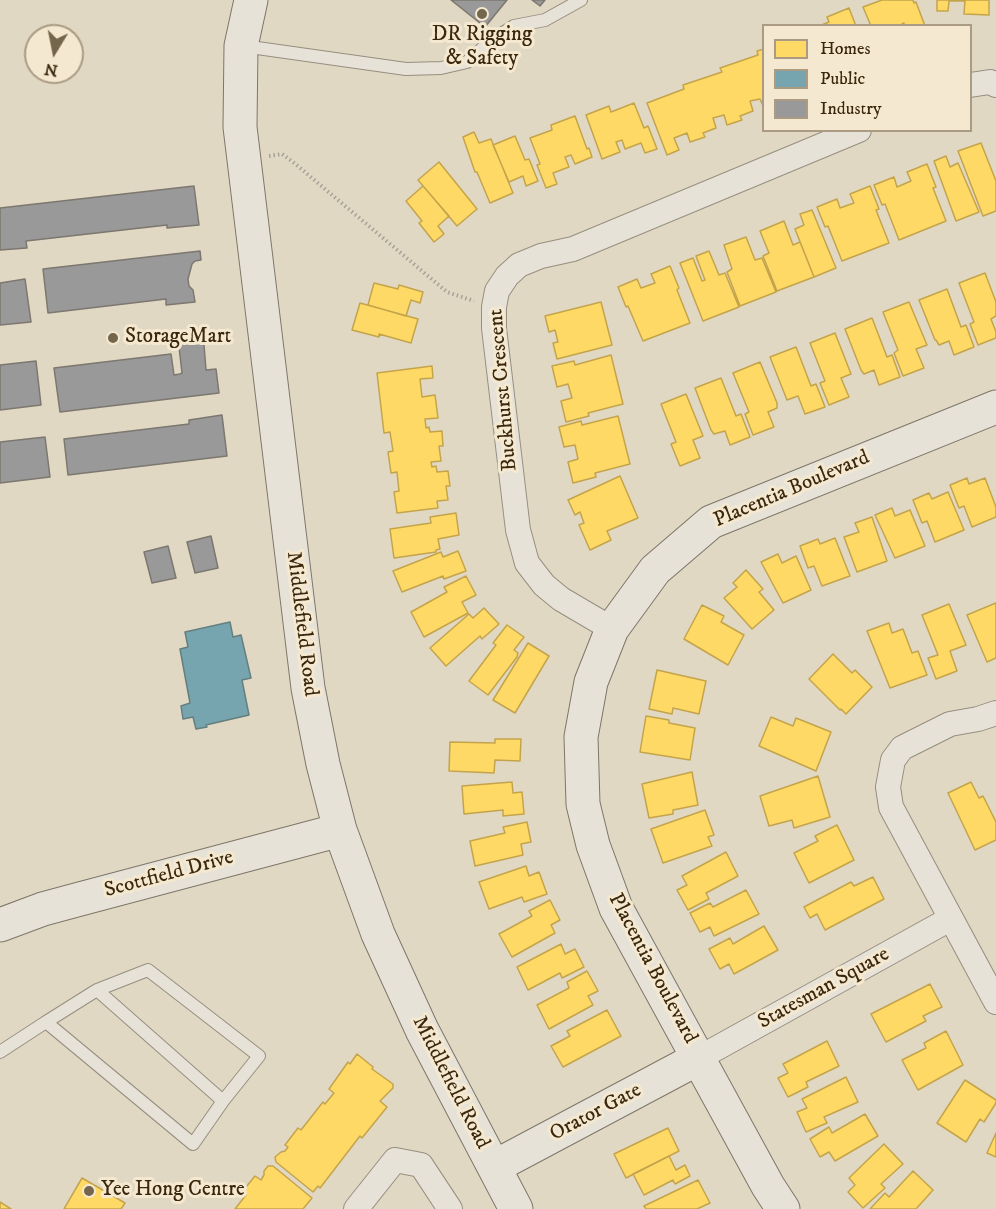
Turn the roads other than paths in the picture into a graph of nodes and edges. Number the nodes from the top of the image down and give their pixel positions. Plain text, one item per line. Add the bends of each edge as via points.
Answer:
1 (251, 0) edge
2 (581, 0) edge
3 (241, 46) junction
4 (972, 85) edge
5 (996, 85) edge
6 (854, 132) edge
7 (996, 407) edge
8 (612, 629) junction
9 (996, 713) edge
10 (340, 830) junction
11 (950, 919) junction
12 (0, 926) edge
13 (97, 990) junction
14 (996, 1002) edge
15 (46, 1022) junction
16 (0, 1052) edge
17 (699, 1058) junction
18 (223, 1101) junction
19 (494, 1167) junction
20 (356, 1209) edge
21 (450, 1209) edge
22 (516, 1209) edge
23 (783, 1209) edge

1 - 3 street, Middlefield Road
2 - 3 lane via 545,20 514,26 467,62 441,68 406,69
3 - 10 street, Middlefield Road via 240,127 308,688
4 - 5 street
6 - 8 street, Buckhurst Crescent via 573,249 519,265 497,291 494,328 518,530 527,563 561,599
7 - 8 street, Placentia Boulevard via 711,522 655,570
8 - 17 street, Placentia Boulevard via 591,682 581,737 583,804 616,908
9 - 11 street via 950,724 902,748 892,760 888,787 891,807
10 - 12 street, Scottfield Drive via 80,898
10 - 19 street, Middlefield Road via 374,924 422,1030
11 - 14 street
11 - 17 street, Statesman Square
13 - 15 lane
13 - 18 lane
13 - 18 lane via 148,970 259,1056
15 - 16 lane
15 - 18 lane via 193,1144
17 - 19 street, Orator Gate
17 - 23 street, Placentia Boulevard
19 - 22 street, Middlefield Road
20 - 21 street via 395,1160 421,1165

